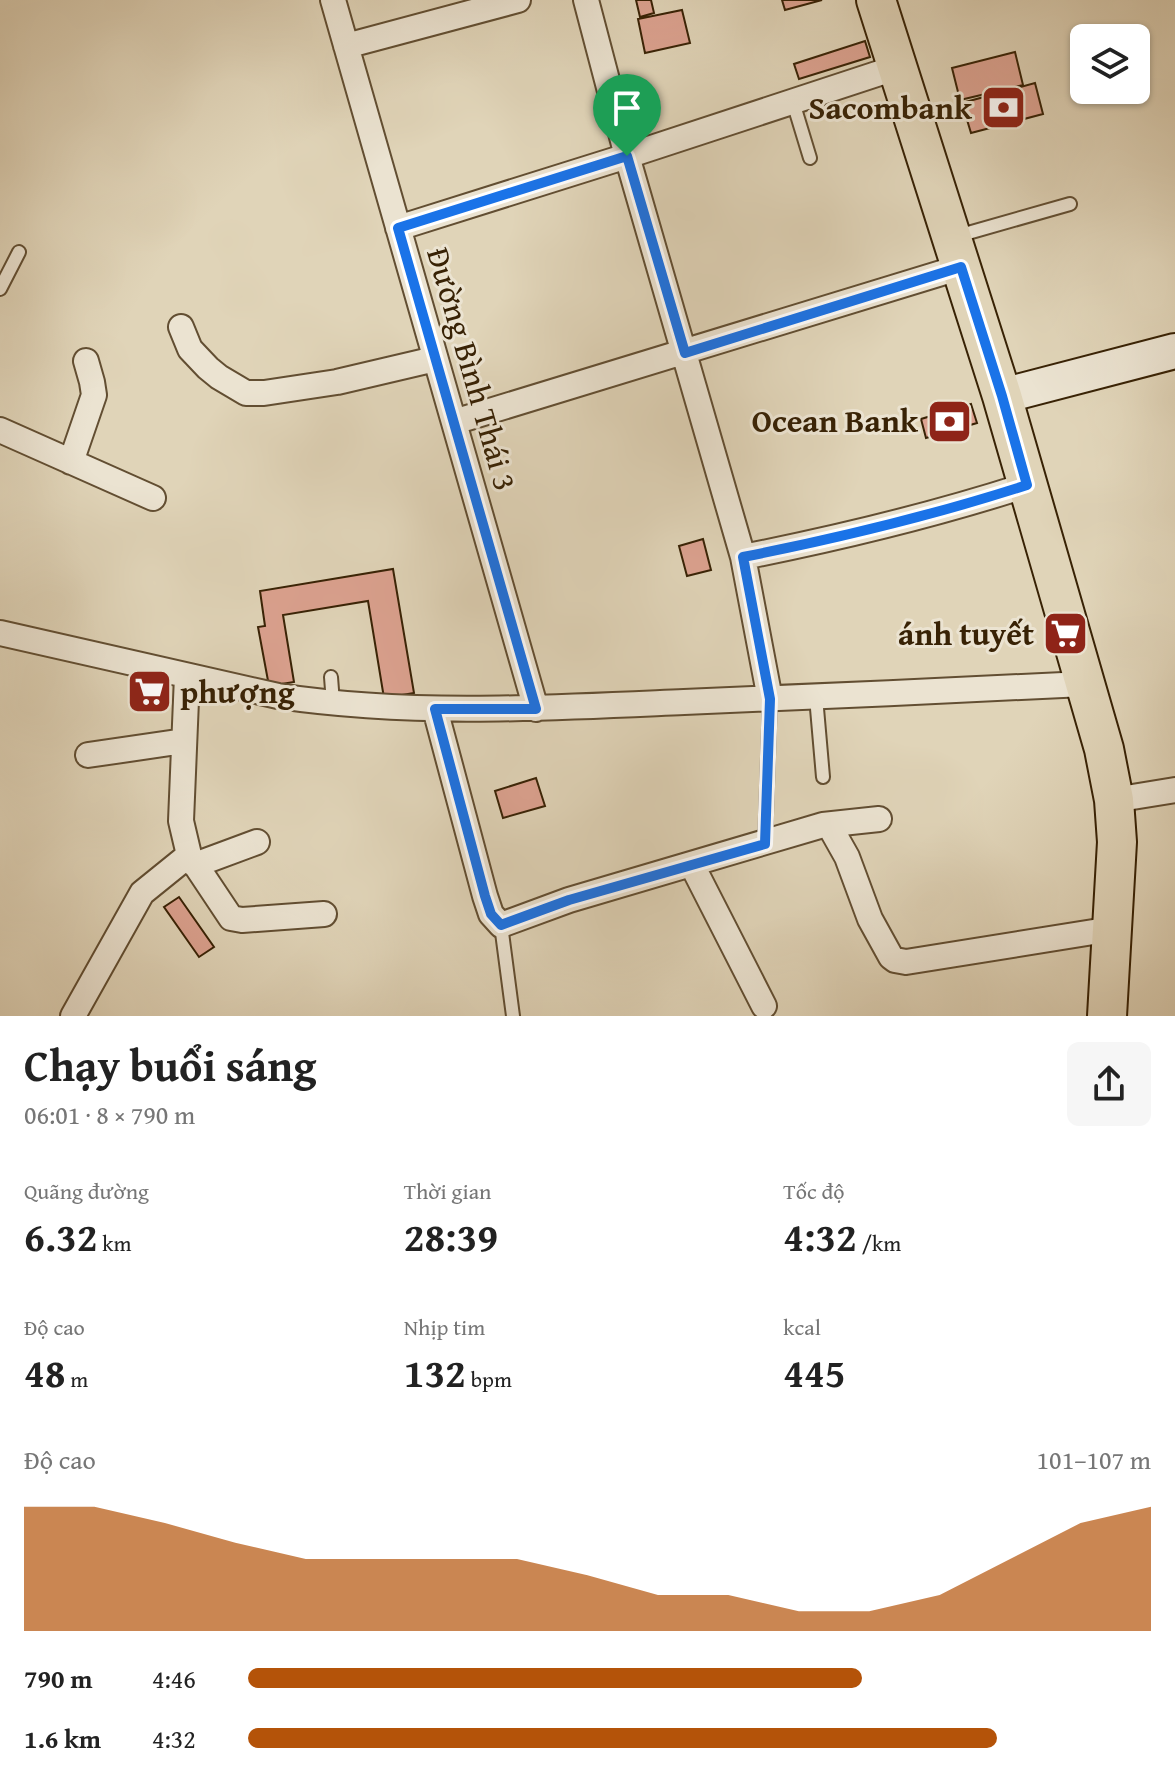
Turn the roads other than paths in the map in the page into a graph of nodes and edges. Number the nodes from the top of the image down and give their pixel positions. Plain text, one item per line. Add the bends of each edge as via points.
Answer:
1 (333, 0) edge
2 (518, 0) edge
3 (586, 0) edge
4 (876, 0) edge
5 (346, 46) junction
6 (898, 67) junction
7 (793, 102) junction
8 (627, 156) junction
9 (810, 158) dead end
10 (1070, 204) dead end
11 (398, 228) junction
12 (19, 252) dead end
13 (956, 252) junction
14 (0, 289) edge
15 (181, 327) dead end
16 (1175, 351) edge
17 (685, 353) junction
18 (435, 359) junction
19 (86, 361) dead end
20 (1002, 396) junction
21 (454, 422) junction
22 (0, 430) edge
23 (71, 462) junction
24 (1027, 485) junction
25 (153, 498) dead end
26 (743, 557) junction
27 (0, 633) edge
28 (187, 676) junction
29 (331, 677) dead end
30 (1084, 684) junction
31 (816, 697) junction
32 (770, 699) junction
33 (333, 703) junction
34 (435, 709) junction
35 (536, 709) junction
36 (184, 741) junction
37 (88, 755) dead end
38 (823, 777) dead end
39 (1175, 790) edge
40 (1114, 800) junction
41 (879, 819) dead end
42 (829, 825) junction
43 (257, 842) dead end
44 (765, 844) junction
45 (192, 860) junction
46 (692, 865) junction
47 (324, 914) dead end
48 (501, 925) junction
49 (1112, 929) junction
50 (764, 1006) dead end
51 (73, 1016) edge
52 (513, 1016) edge
53 (1107, 1016) edge

1 - 5 street, Đường Bình Thái 3
2 - 5 street
3 - 8 street
4 - 6 main road
5 - 11 street, Đường Bình Thái 3
6 - 7 street
6 - 13 main road
7 - 8 street
7 - 9 lane
8 - 11 street
8 - 17 street
10 - 13 lane
11 - 18 street, Đường Bình Thái 3
12 - 14 lane
13 - 17 street
13 - 20 main road
15 - 18 street via 190,349 208,368 246,393 337,382
16 - 20 street
17 - 21 street
17 - 26 street
18 - 21 street, Đường Bình Thái 3
19 - 23 street via 94,395
20 - 24 main road
21 - 35 street, Đường Bình Thái 3
22 - 23 street
23 - 25 street
24 - 26 street via 870,530
24 - 30 main road
26 - 32 street
27 - 28 street
28 - 33 street
28 - 36 street
29 - 33 lane
30 - 31 street
30 - 40 main road
31 - 32 street
31 - 38 lane
32 - 35 street
32 - 44 lane
33 - 34 street
34 - 35 street
34 - 48 street via 485,896
36 - 37 street
36 - 45 street via 181,821
39 - 40 street
40 - 49 main road
41 - 42 street
42 - 44 street
42 - 49 street via 870,919 891,957 900,962
43 - 45 street
44 - 46 street
45 - 47 street via 231,918
45 - 51 street via 142,893
46 - 48 street
46 - 50 street
48 - 52 lane
49 - 53 main road

